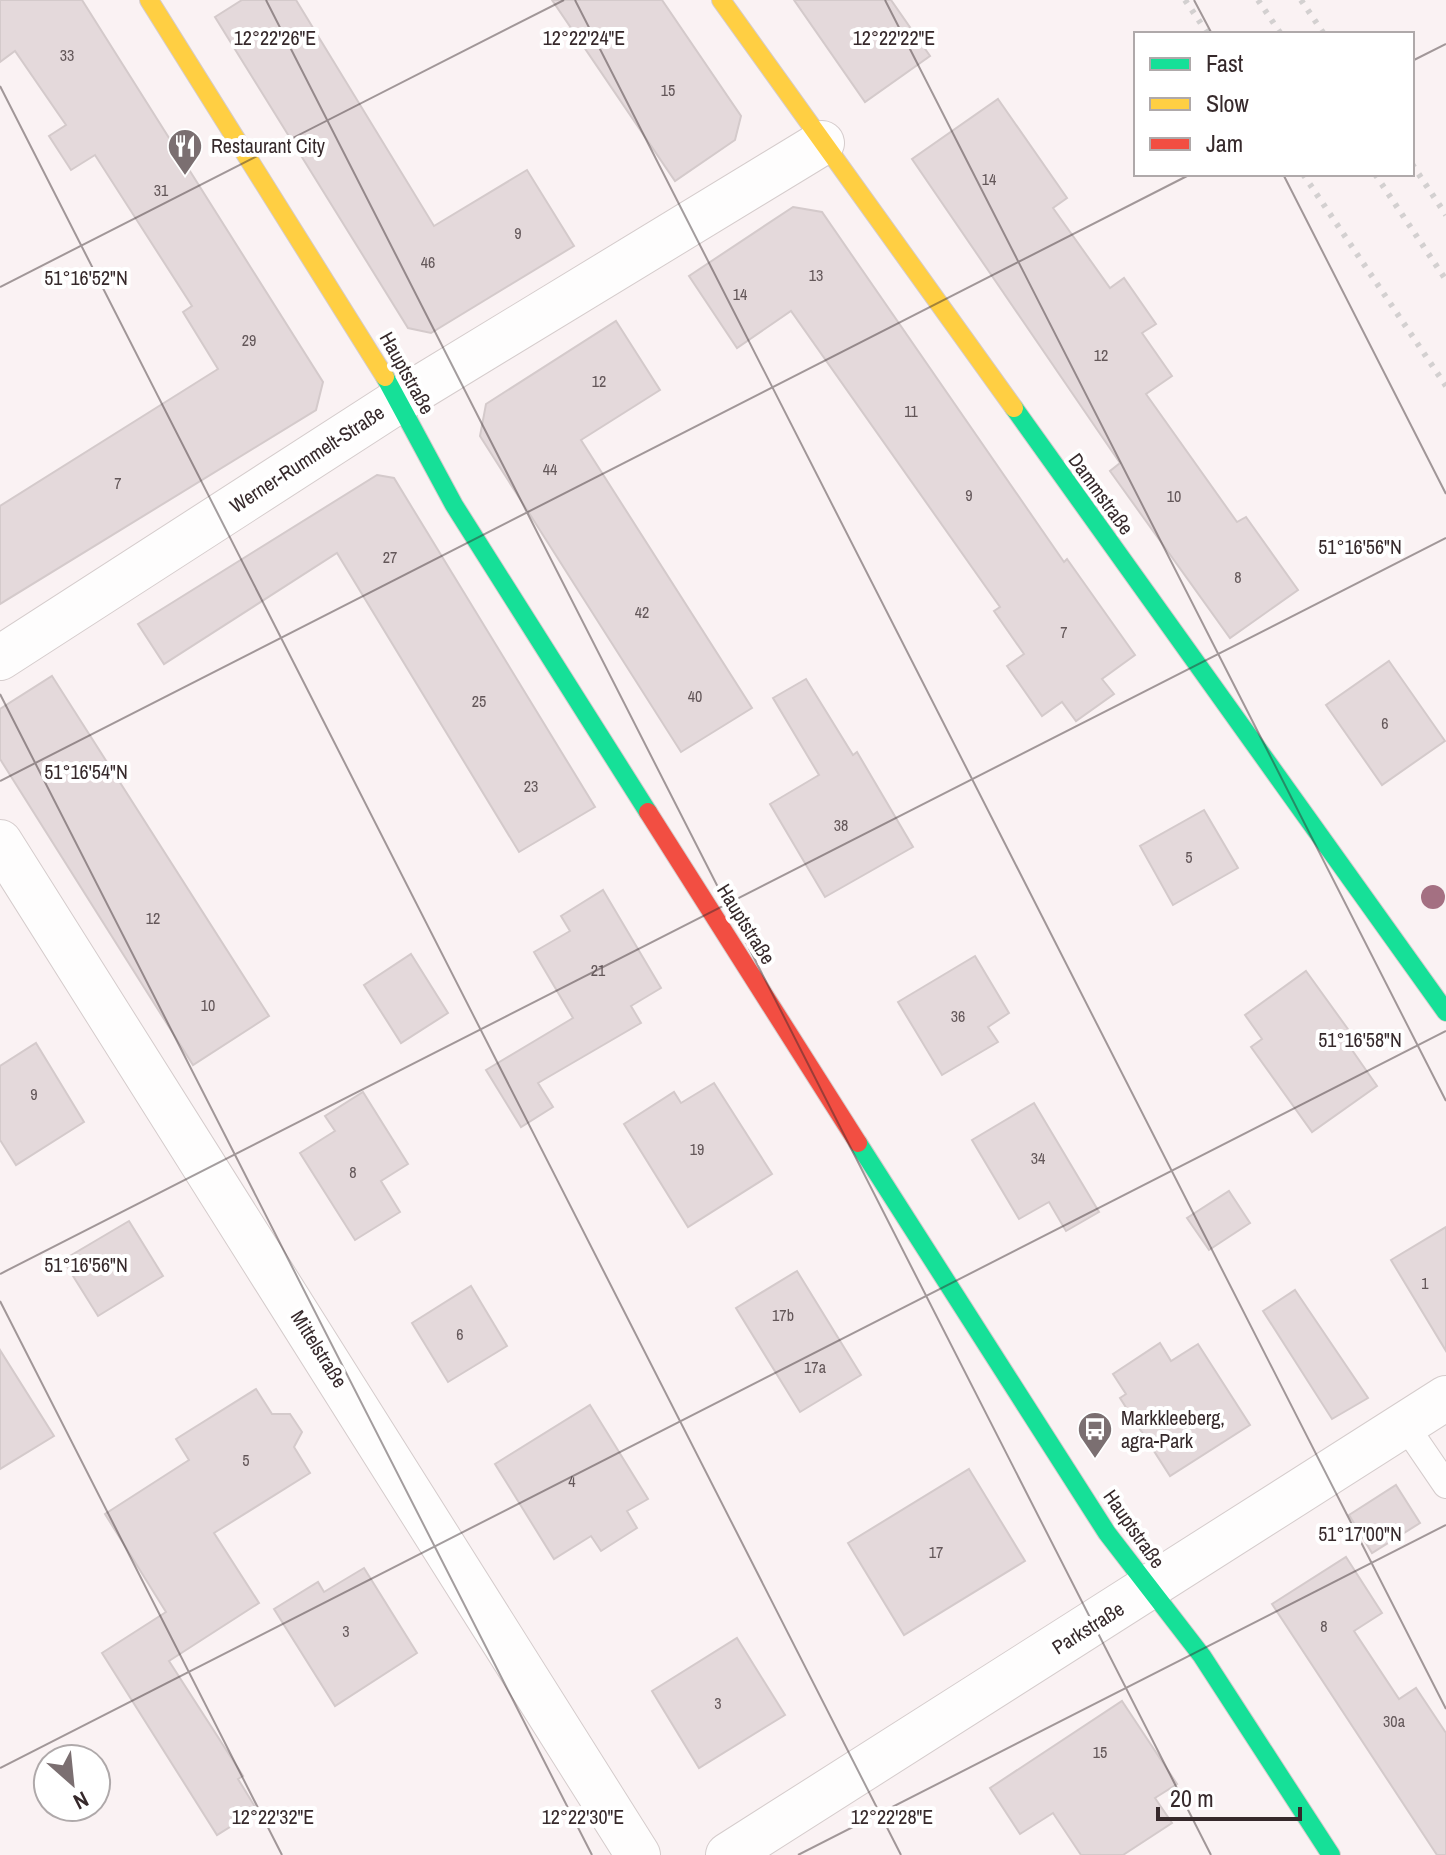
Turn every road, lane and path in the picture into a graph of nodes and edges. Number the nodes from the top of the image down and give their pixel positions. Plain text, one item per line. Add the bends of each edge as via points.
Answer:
1 (149, 0) edge
2 (721, 0) edge
3 (822, 143) junction
4 (398, 401) junction
5 (0, 658) edge
6 (0, 842) edge
7 (1446, 1012) edge
8 (1446, 1398) edge
9 (1405, 1425) junction
10 (1446, 1485) edge
11 (1150, 1589) junction
12 (638, 1855) edge
13 (728, 1855) edge
14 (1331, 1855) edge

1 - 4 main road, Hauptstraße
2 - 3 main road, Dammstraße
3 - 4 street, Werner-Rummelt-Straße
3 - 7 main road, Dammstraße
4 - 5 street, Werner-Rummelt-Straße
4 - 11 main road, Hauptstraße via 493,568 1027,1409
6 - 12 street, Mittelstraße
8 - 9 street, Parkstraße
9 - 10 lane
9 - 11 street, Parkstraße
11 - 13 street, Parkstraße
11 - 14 main road, Hauptstraße via 1202,1656

